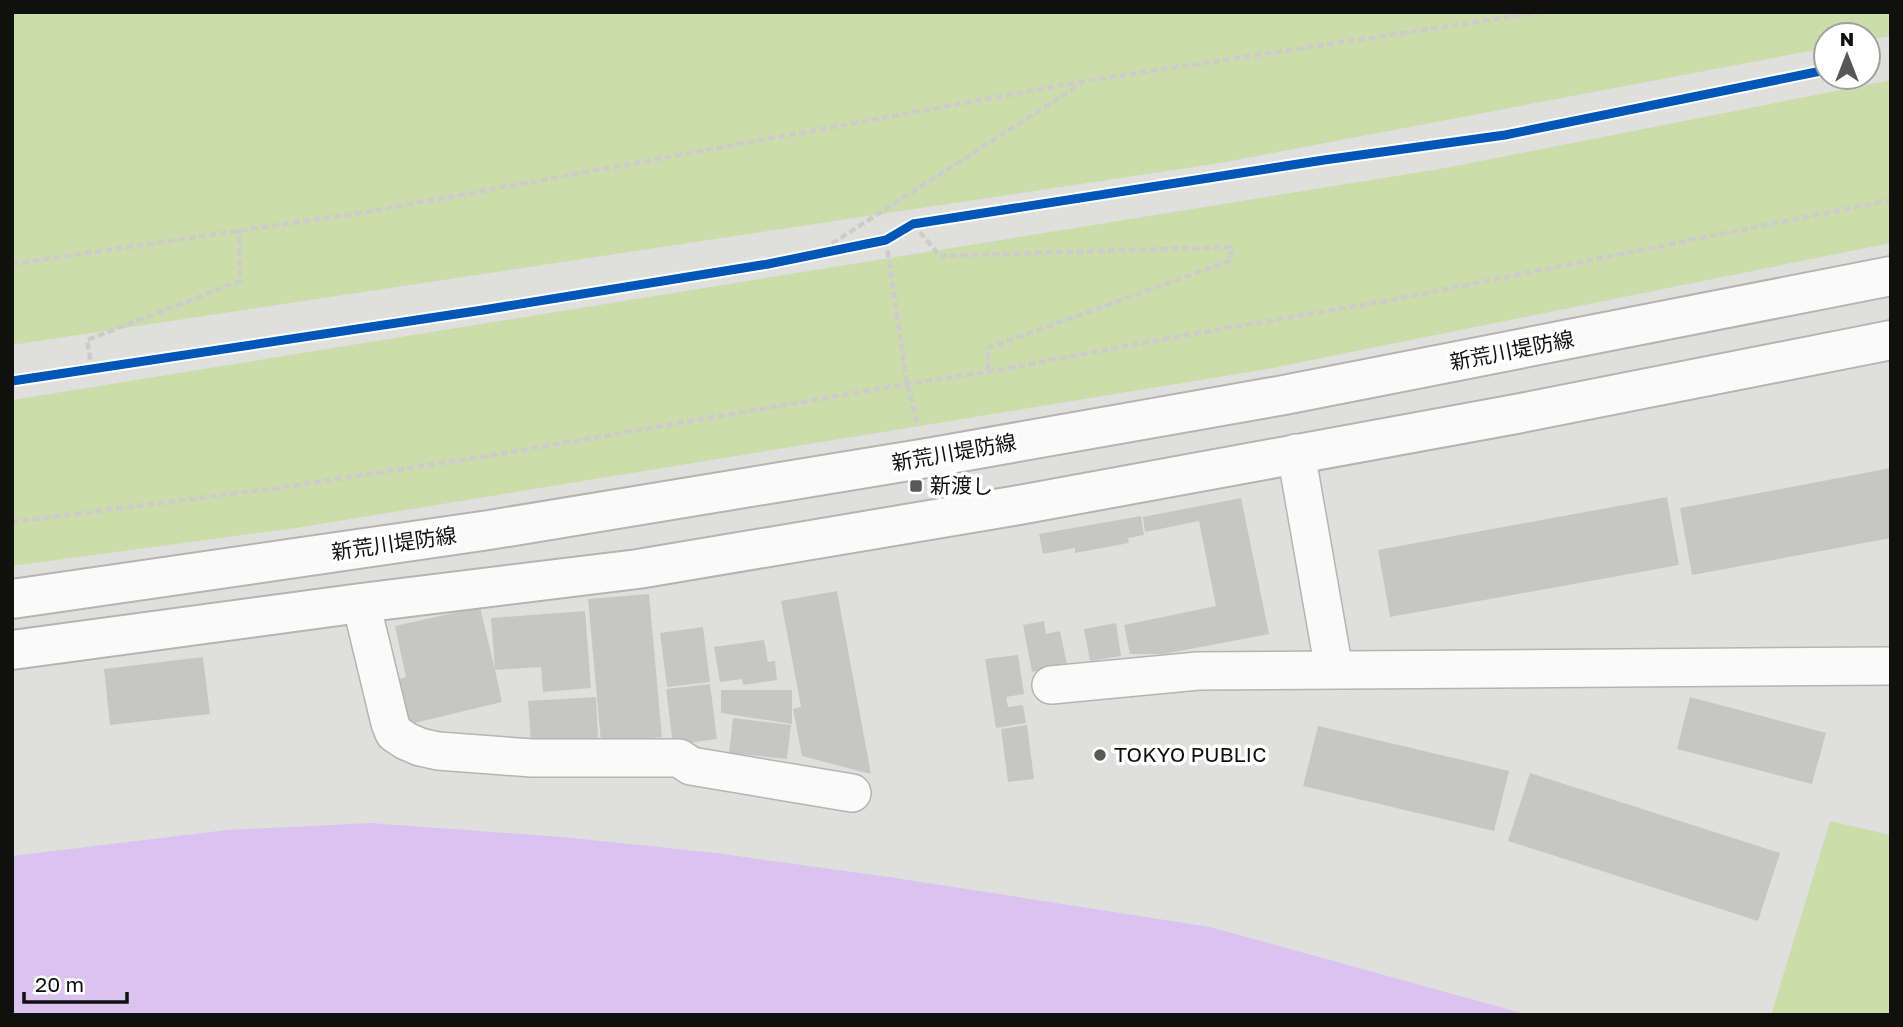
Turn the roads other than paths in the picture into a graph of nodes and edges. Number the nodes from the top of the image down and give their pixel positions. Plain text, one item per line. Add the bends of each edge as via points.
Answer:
1 (1891, 276) edge
2 (1891, 340) edge
3 (1296, 453) junction
4 (12, 599) edge
5 (361, 603) junction
6 (12, 650) edge
7 (1891, 666) edge
8 (1334, 670) junction
9 (1051, 685) dead end
10 (852, 793) dead end

1 - 4 main road, 新荒川堤防線 via 1284,395 927,458 503,528
2 - 3 main road
3 - 5 main road via 638,569
3 - 8 lane
5 - 6 main road
5 - 10 lane via 394,733 420,747 532,758 679,758 691,766
7 - 8 lane
8 - 9 lane via 1198,671

